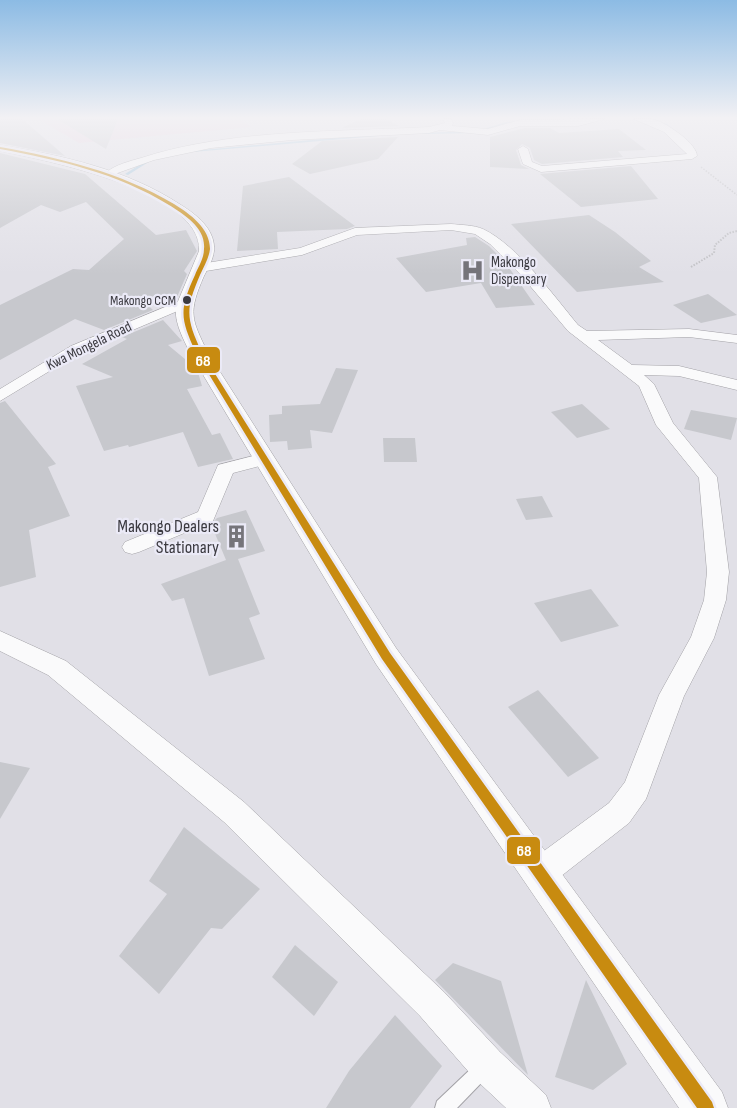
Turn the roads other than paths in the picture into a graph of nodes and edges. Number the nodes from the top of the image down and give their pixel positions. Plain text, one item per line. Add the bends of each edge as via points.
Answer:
1 (106, 171) edge
2 (115, 171) edge
3 (112, 172) junction
4 (200, 268) junction
5 (182, 304) junction
6 (582, 336) junction
7 (737, 339) edge
8 (630, 370) junction
9 (737, 385) edge
10 (0, 396) edge
11 (265, 459) junction
12 (132, 548) dead end
13 (0, 640) edge
14 (540, 873) junction
15 (487, 1065) junction
16 (444, 1108) edge
17 (533, 1108) edge
18 (706, 1108) edge

1 - 3 street
2 - 3 street
3 - 4 street via 157,194 197,224 207,242
4 - 5 street
4 - 6 street via 302,251 355,232 466,228 494,241
5 - 10 street, Kwa Mongela Road via 76,350
5 - 11 street via 183,320 199,353
6 - 7 street via 689,333
6 - 8 street
8 - 9 street via 679,371
8 - 14 street via 646,384 665,425 708,477 718,572 715,600 702,638 672,695 636,790 619,813
11 - 12 street via 225,469 206,516
11 - 14 street via 386,656
13 - 15 street via 57,668 234,812 432,1004
14 - 18 street
15 - 16 lane
15 - 17 street

